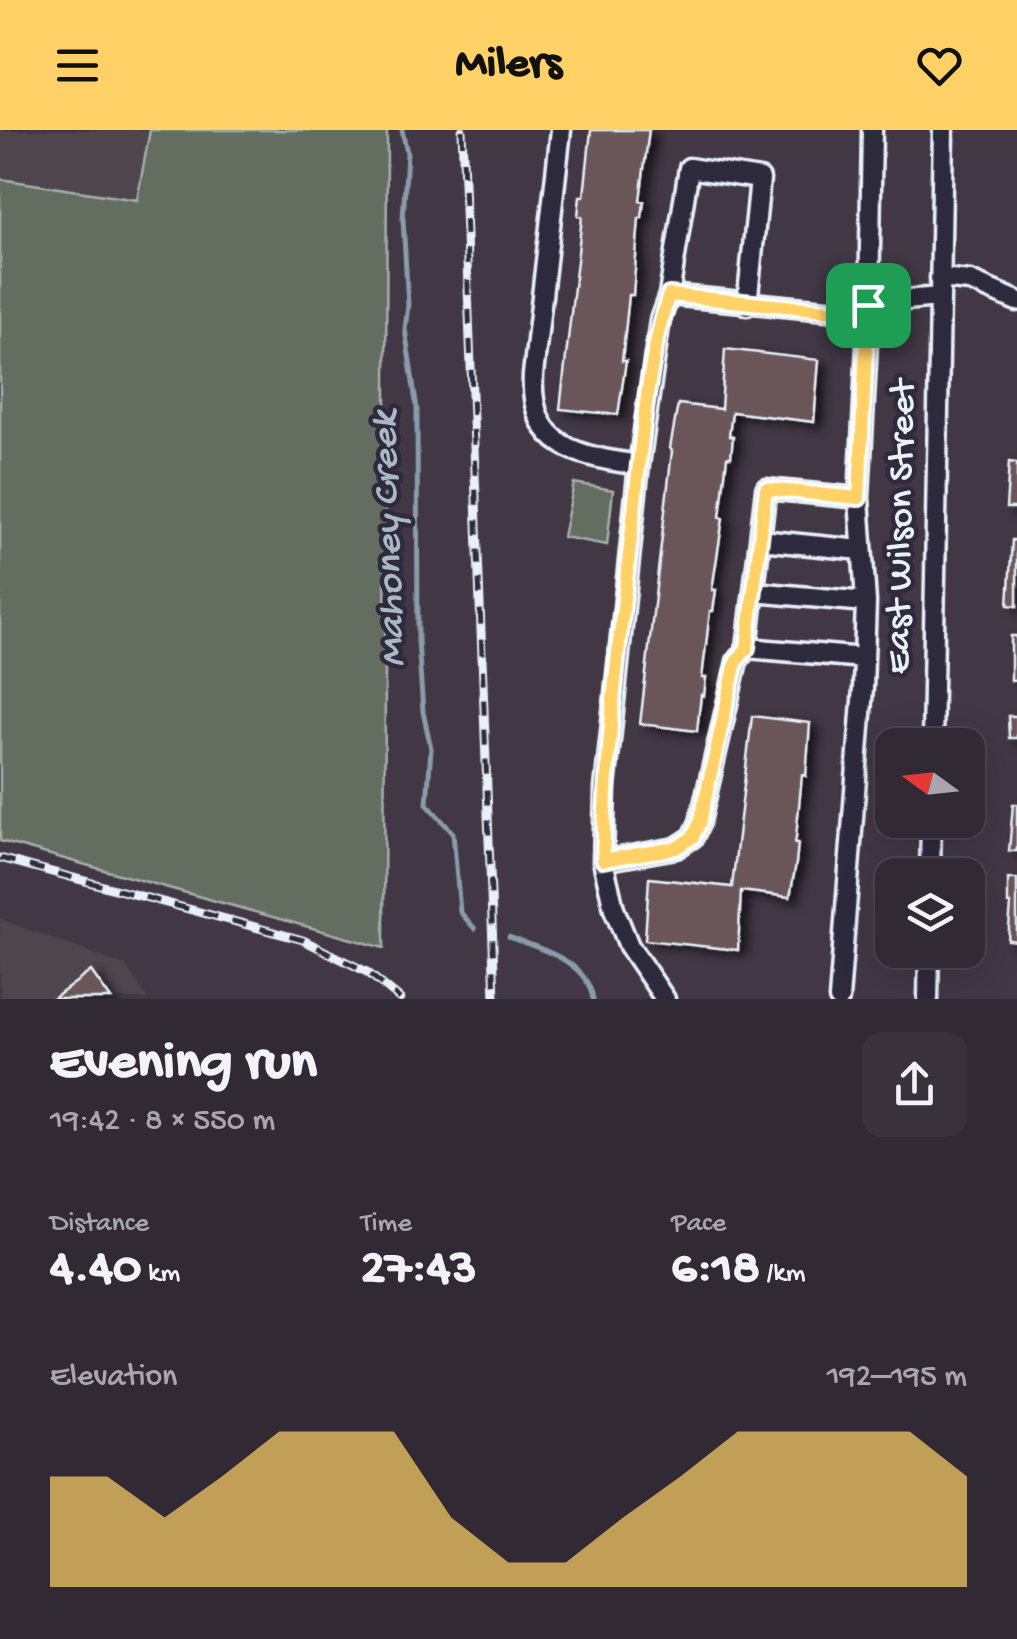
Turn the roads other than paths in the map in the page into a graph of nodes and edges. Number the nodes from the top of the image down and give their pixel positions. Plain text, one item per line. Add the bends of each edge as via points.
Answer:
1 (561, 130) edge
2 (872, 130) edge
3 (943, 130) edge
4 (940, 287) junction
5 (669, 295) junction
6 (1017, 301) edge
7 (747, 305) junction
8 (868, 305) junction
9 (639, 465) junction
10 (859, 498) junction
11 (760, 540) junction
12 (862, 550) junction
13 (754, 592) junction
14 (866, 602) junction
15 (747, 648) junction
16 (864, 658) junction
17 (932, 728) edge
18 (603, 860) junction
19 (929, 968) edge
20 (666, 999) edge
21 (839, 999) edge
22 (928, 999) edge

1 - 9 street via 534,410 545,434 562,445
2 - 8 street
3 - 4 street, East Wilson Street
4 - 6 street via 970,281
4 - 8 street
4 - 17 street, East Wilson Street
5 - 7 street
5 - 7 street via 689,168 760,179
5 - 9 street
7 - 8 street via 847,312
8 - 10 street
9 - 18 street
10 - 11 street via 766,489
10 - 12 street
11 - 12 street
11 - 13 street
12 - 14 street
13 - 14 street
13 - 15 street
14 - 16 street
15 - 16 street
15 - 18 street via 736,662 693,837 676,848
16 - 21 street
18 - 20 street via 629,946
19 - 22 street

